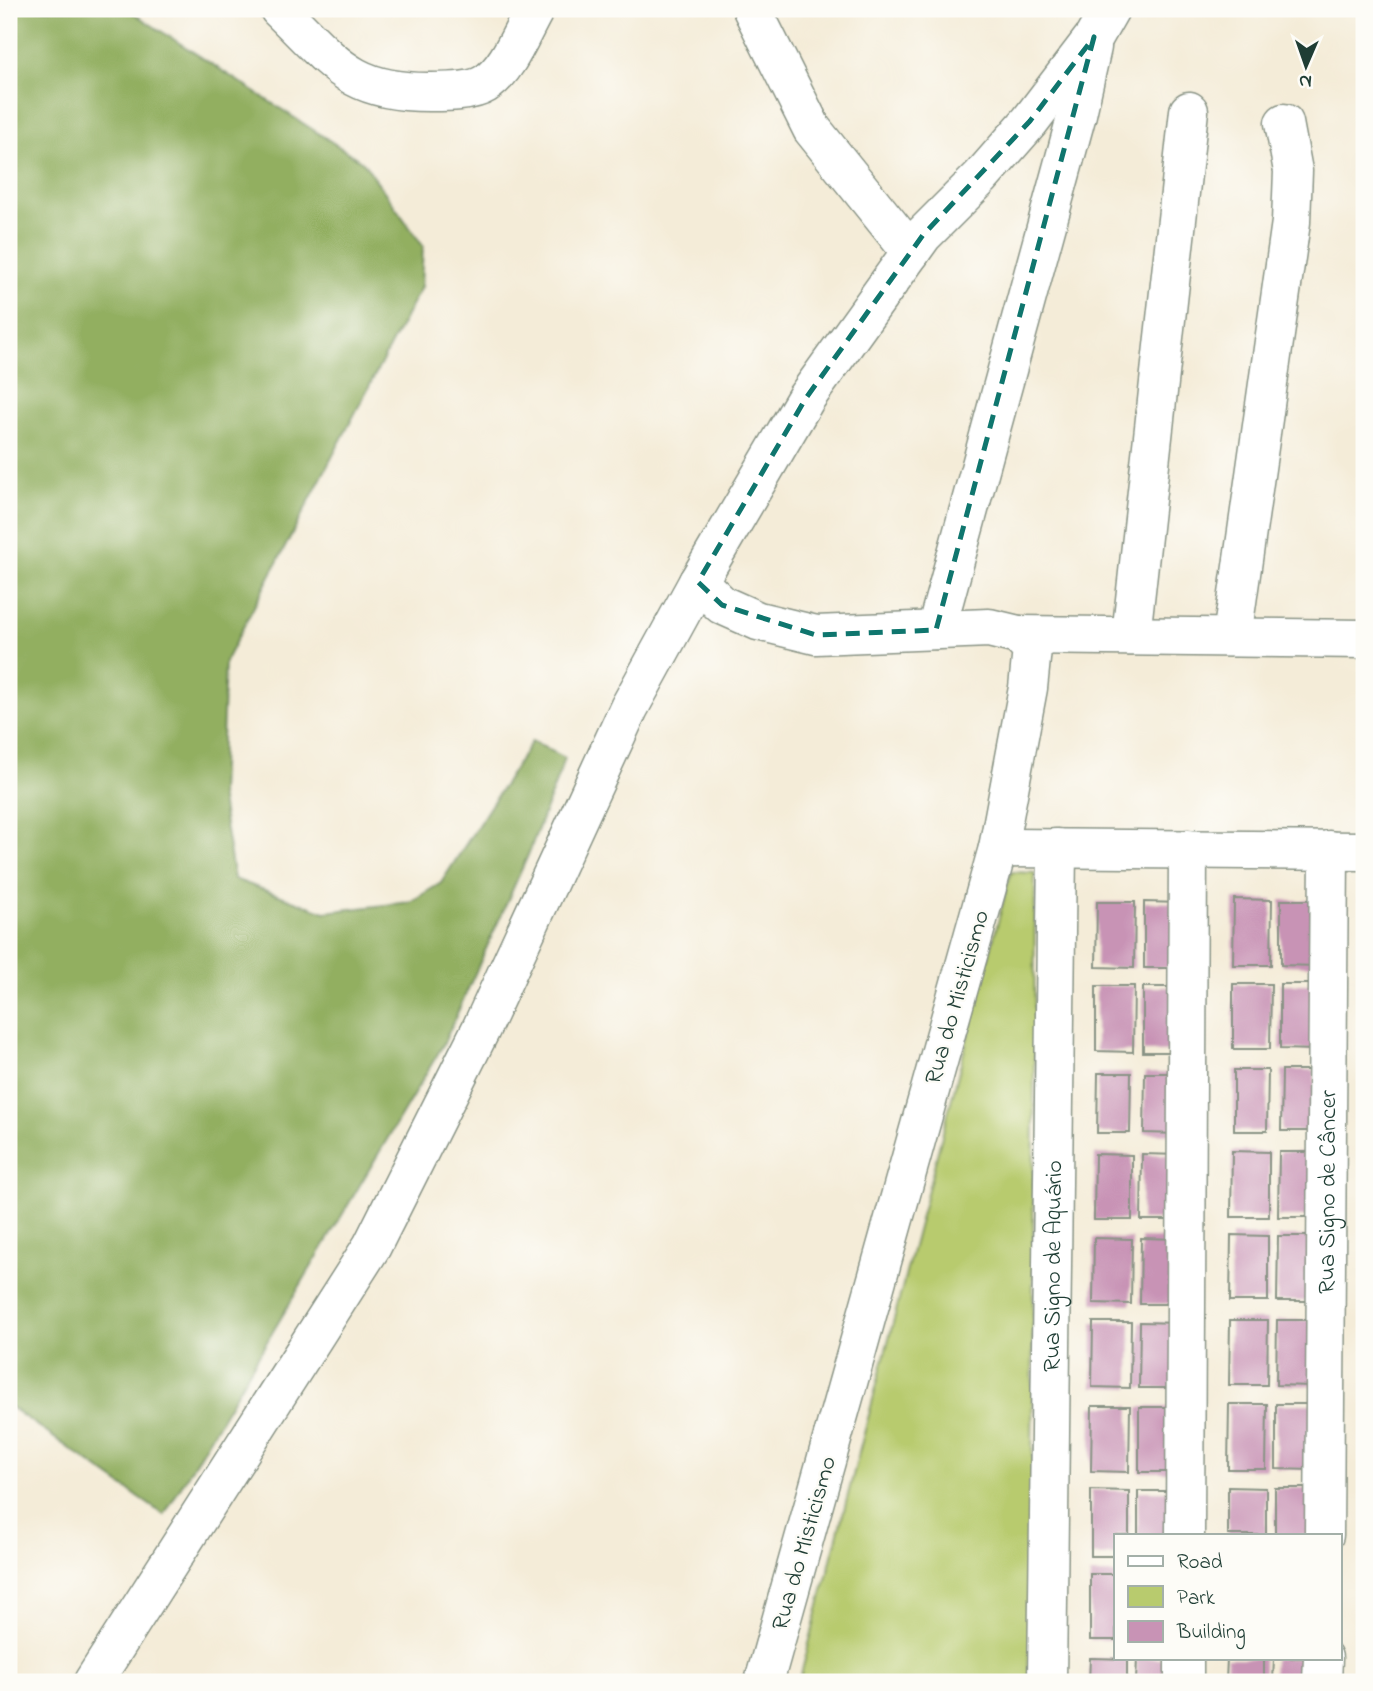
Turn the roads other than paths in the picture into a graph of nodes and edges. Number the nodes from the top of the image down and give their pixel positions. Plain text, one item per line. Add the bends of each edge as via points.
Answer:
1 (279, 9) edge
2 (535, 9) edge
3 (752, 9) edge
4 (1102, 23) edge
5 (1189, 111) dead end
6 (1284, 123) dead end
7 (911, 252) junction
8 (698, 582) junction
9 (936, 630) junction
10 (1018, 635) junction
11 (1131, 636) junction
12 (1232, 637) junction
13 (1364, 639) edge
14 (998, 848) junction
15 (1057, 848) junction
16 (1188, 849) junction
17 (1347, 850) edge
18 (1185, 1534) edge
19 (1324, 1534) edge
20 (1184, 1660) edge
21 (1323, 1660) edge
22 (93, 1682) edge
23 (764, 1682) edge
24 (1047, 1682) edge
25 (1184, 1682) edge
26 (1322, 1682) edge

1 - 2 street via 346,74 370,85 406,92 447,92 483,85 498,73
3 - 7 street via 812,129
4 - 7 street via 1021,130
4 - 9 street
5 - 11 street
6 - 12 street via 1293,171 1291,222
7 - 8 street via 806,398
8 - 9 street via 722,606 758,621 816,635
8 - 22 street via 629,708 481,1029 372,1247
9 - 10 street via 989,628
10 - 11 street
10 - 14 street, Rua do Misticismo via 1031,649 1031,668
11 - 12 street
12 - 13 street
14 - 15 street
14 - 23 street, Rua do Misticismo
15 - 16 street
15 - 24 street, Rua Signo de Aquário
16 - 17 street
16 - 18 street
17 - 19 street, Rua Signo de Câncer
20 - 25 street
21 - 26 street

